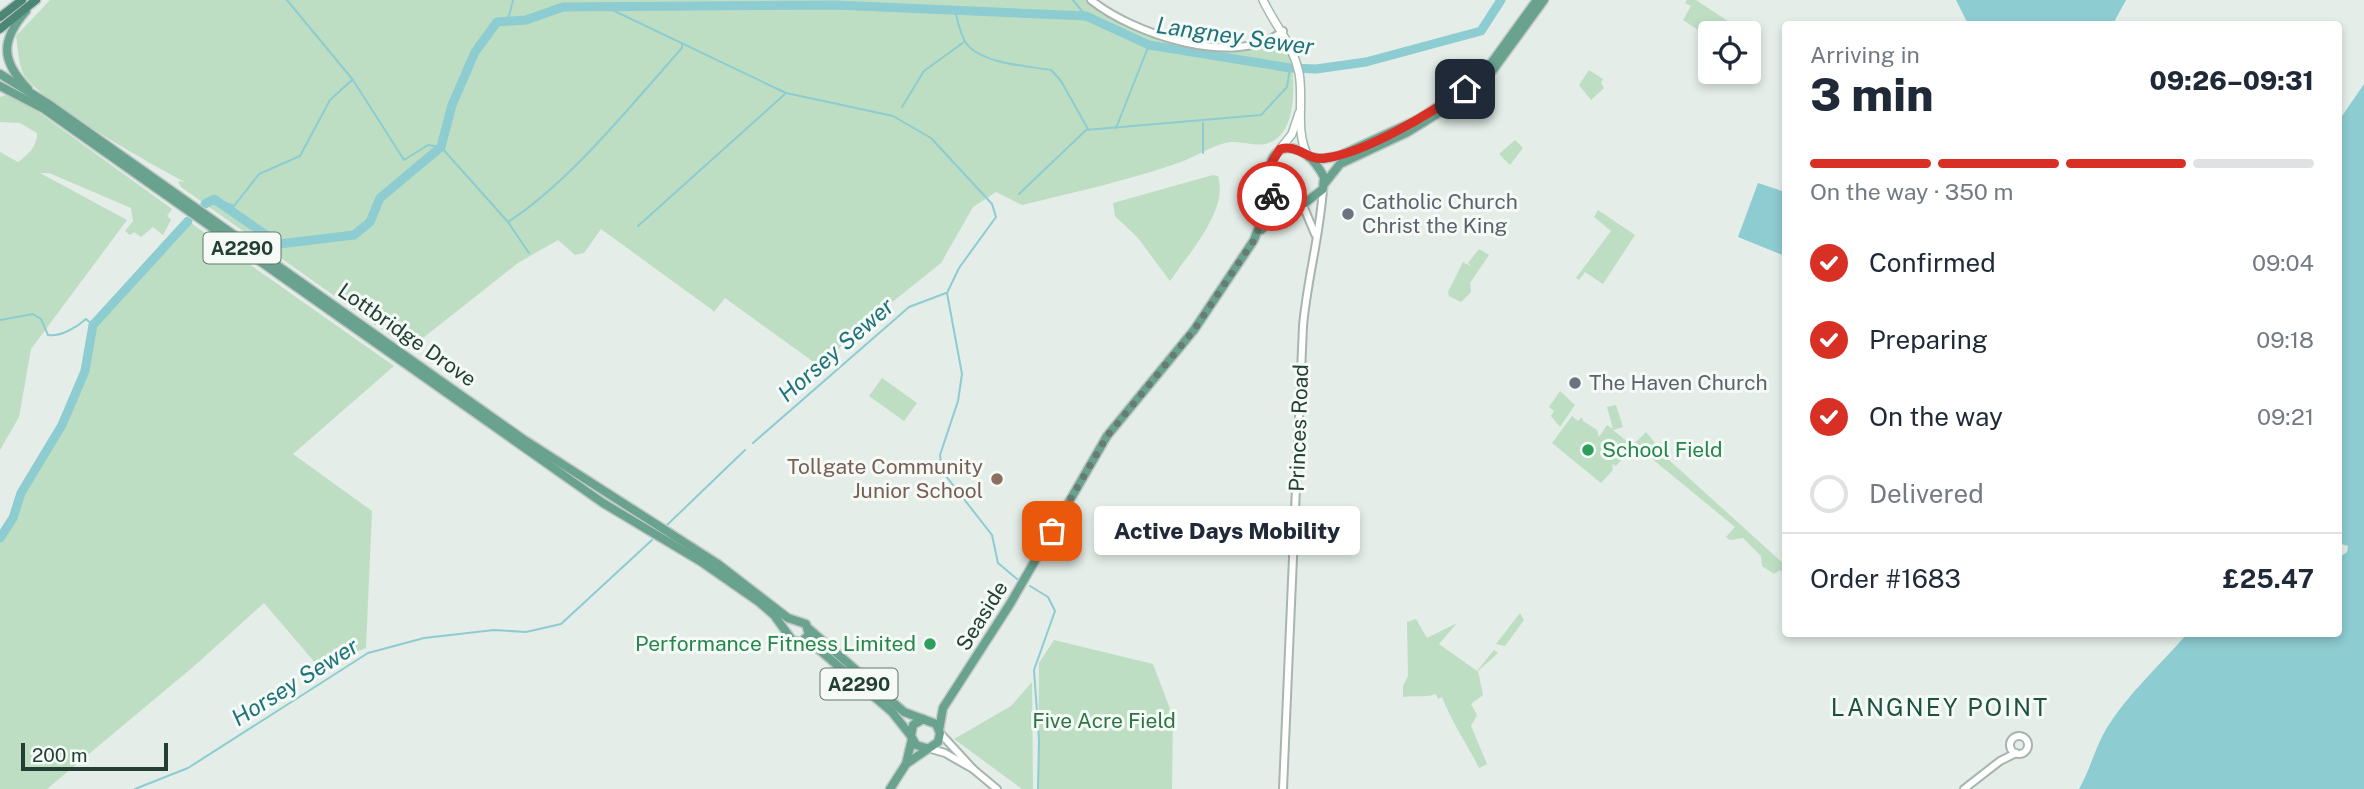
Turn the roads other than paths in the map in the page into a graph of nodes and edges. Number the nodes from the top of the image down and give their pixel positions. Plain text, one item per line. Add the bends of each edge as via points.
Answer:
1 (22, 0) edge
2 (1091, 0) edge
3 (1263, 0) edge
4 (1537, 0) edge
5 (1544, 0) edge
6 (35, 1) edge
7 (0, 17) edge
8 (0, 29) edge
9 (1283, 31) junction
10 (0, 74) edge
11 (0, 86) edge
12 (35, 95) junction
13 (1301, 107) junction
14 (1280, 149) junction
15 (1308, 155) junction
16 (1274, 186) junction
17 (1324, 186) junction
18 (1300, 203) junction
19 (1259, 232) junction
20 (1315, 236) junction
21 (796, 621) junction
22 (809, 629) junction
23 (788, 632) junction
24 (801, 642) junction
25 (943, 708) junction
26 (924, 719) junction
27 (940, 732) junction
28 (911, 738) junction
29 (2010, 747) junction
30 (927, 748) junction
31 (2016, 753) junction
32 (2000, 761) junction
33 (906, 764) junction
34 (973, 769) junction
35 (890, 789) edge
36 (998, 789) edge
37 (1283, 789) edge
38 (1964, 789) edge

1 - 7 highway
2 - 9 street via 1136,29 1205,44 1260,45
3 - 9 main road
4 - 15 main road via 1492,62 1443,105 1339,156 1322,159
5 - 17 main road via 1493,70 1468,94 1416,127 1340,164
6 - 8 highway
6 - 12 main road via 10,30 5,50 15,77
9 - 13 main road via 1299,71
10 - 12 main road, Lottbridge Drove / A2290
11 - 23 main road, Lottbridge Drove / A2290 via 44,109 603,503 700,561 759,602
12 - 21 main road, Lottbridge Drove / A2290 via 523,439 718,564
13 - 14 main road via 1295,127
13 - 15 main road via 1302,142
14 - 15 main road via 1295,148
14 - 16 main road via 1269,167
15 - 17 main road via 1322,173
16 - 18 main road
16 - 19 main road
17 - 18 main road via 1311,200
17 - 20 street, Princes Road
18 - 19 main road via 1279,213
18 - 20 street, Princes Road
19 - 25 main road, Seaside via 1194,330 1110,432
20 - 37 street, Princes Road via 1303,326
21 - 22 main road
21 - 23 main road
22 - 24 main road
22 - 26 main road, A2290 via 894,704
23 - 24 main road via 792,640
24 - 28 main road, A2290 via 817,647 892,712
25 - 26 main road, Seaside
25 - 27 main road, Seaside
26 - 27 main road
26 - 28 main road via 913,725
27 - 30 main road via 938,742
27 - 34 street
28 - 30 main road
28 - 33 main road
29 - 31 street
29 - 31 street via 2015,736 2026,738 2027,750
29 - 32 street
30 - 33 main road
30 - 34 street
31 - 32 street
32 - 38 street
33 - 35 main road
34 - 36 street

